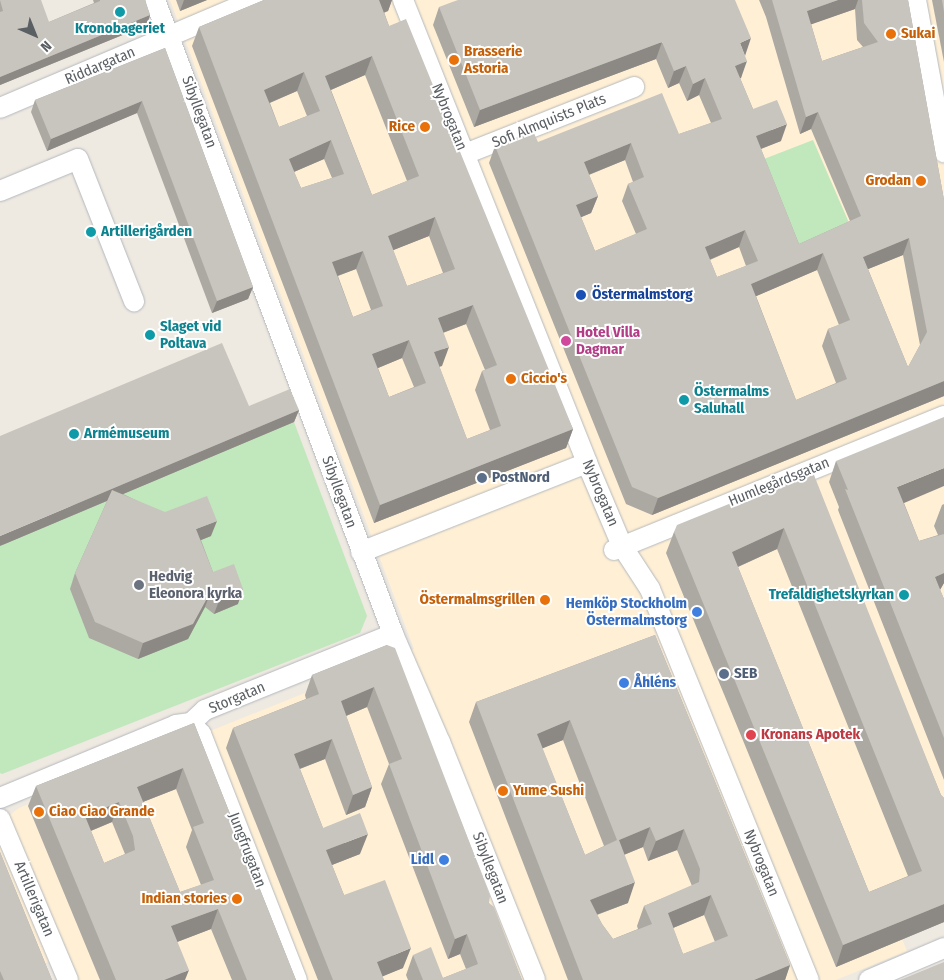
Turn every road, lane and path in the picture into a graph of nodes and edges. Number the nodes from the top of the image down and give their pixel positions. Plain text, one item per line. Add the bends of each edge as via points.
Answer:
1 (156, 0) edge
2 (255, 0) edge
3 (402, 0) edge
4 (916, 0) edge
5 (170, 36) junction
6 (634, 87) dead end
7 (0, 108) edge
8 (944, 152) edge
9 (465, 154) junction
10 (0, 191) edge
11 (134, 301) dead end
12 (944, 416) edge
13 (587, 463) junction
14 (618, 548) junction
15 (362, 552) junction
16 (392, 634) junction
17 (191, 723) junction
18 (0, 798) edge
19 (0, 819) edge
20 (944, 948) edge
21 (68, 980) edge
22 (297, 980) edge
23 (535, 980) edge
24 (809, 980) edge
25 (869, 980) edge

1 - 5 street, Sibyllegatan
2 - 5 street, Riddargatan
3 - 9 street, Nybrogatan
4 - 8 street
5 - 7 street, Riddargatan
5 - 15 street, Sibyllegatan
6 - 9 street, Sofi Almquists Plats
9 - 13 street, Nybrogatan
10 - 11 street via 78,159
12 - 14 street, Humlegårdsgatan via 812,478
13 - 14 street, Nybrogatan
13 - 15 street
14 - 24 street, Nybrogatan via 650,589
15 - 16 street, Sibyllegatan
16 - 17 street, Storgatan via 205,710
16 - 23 street, Sibyllegatan via 440,742
17 - 18 street, Storgatan via 176,725
17 - 22 street, Jungfrugatan via 201,734
19 - 21 street, Artillerigatan
20 - 25 street

